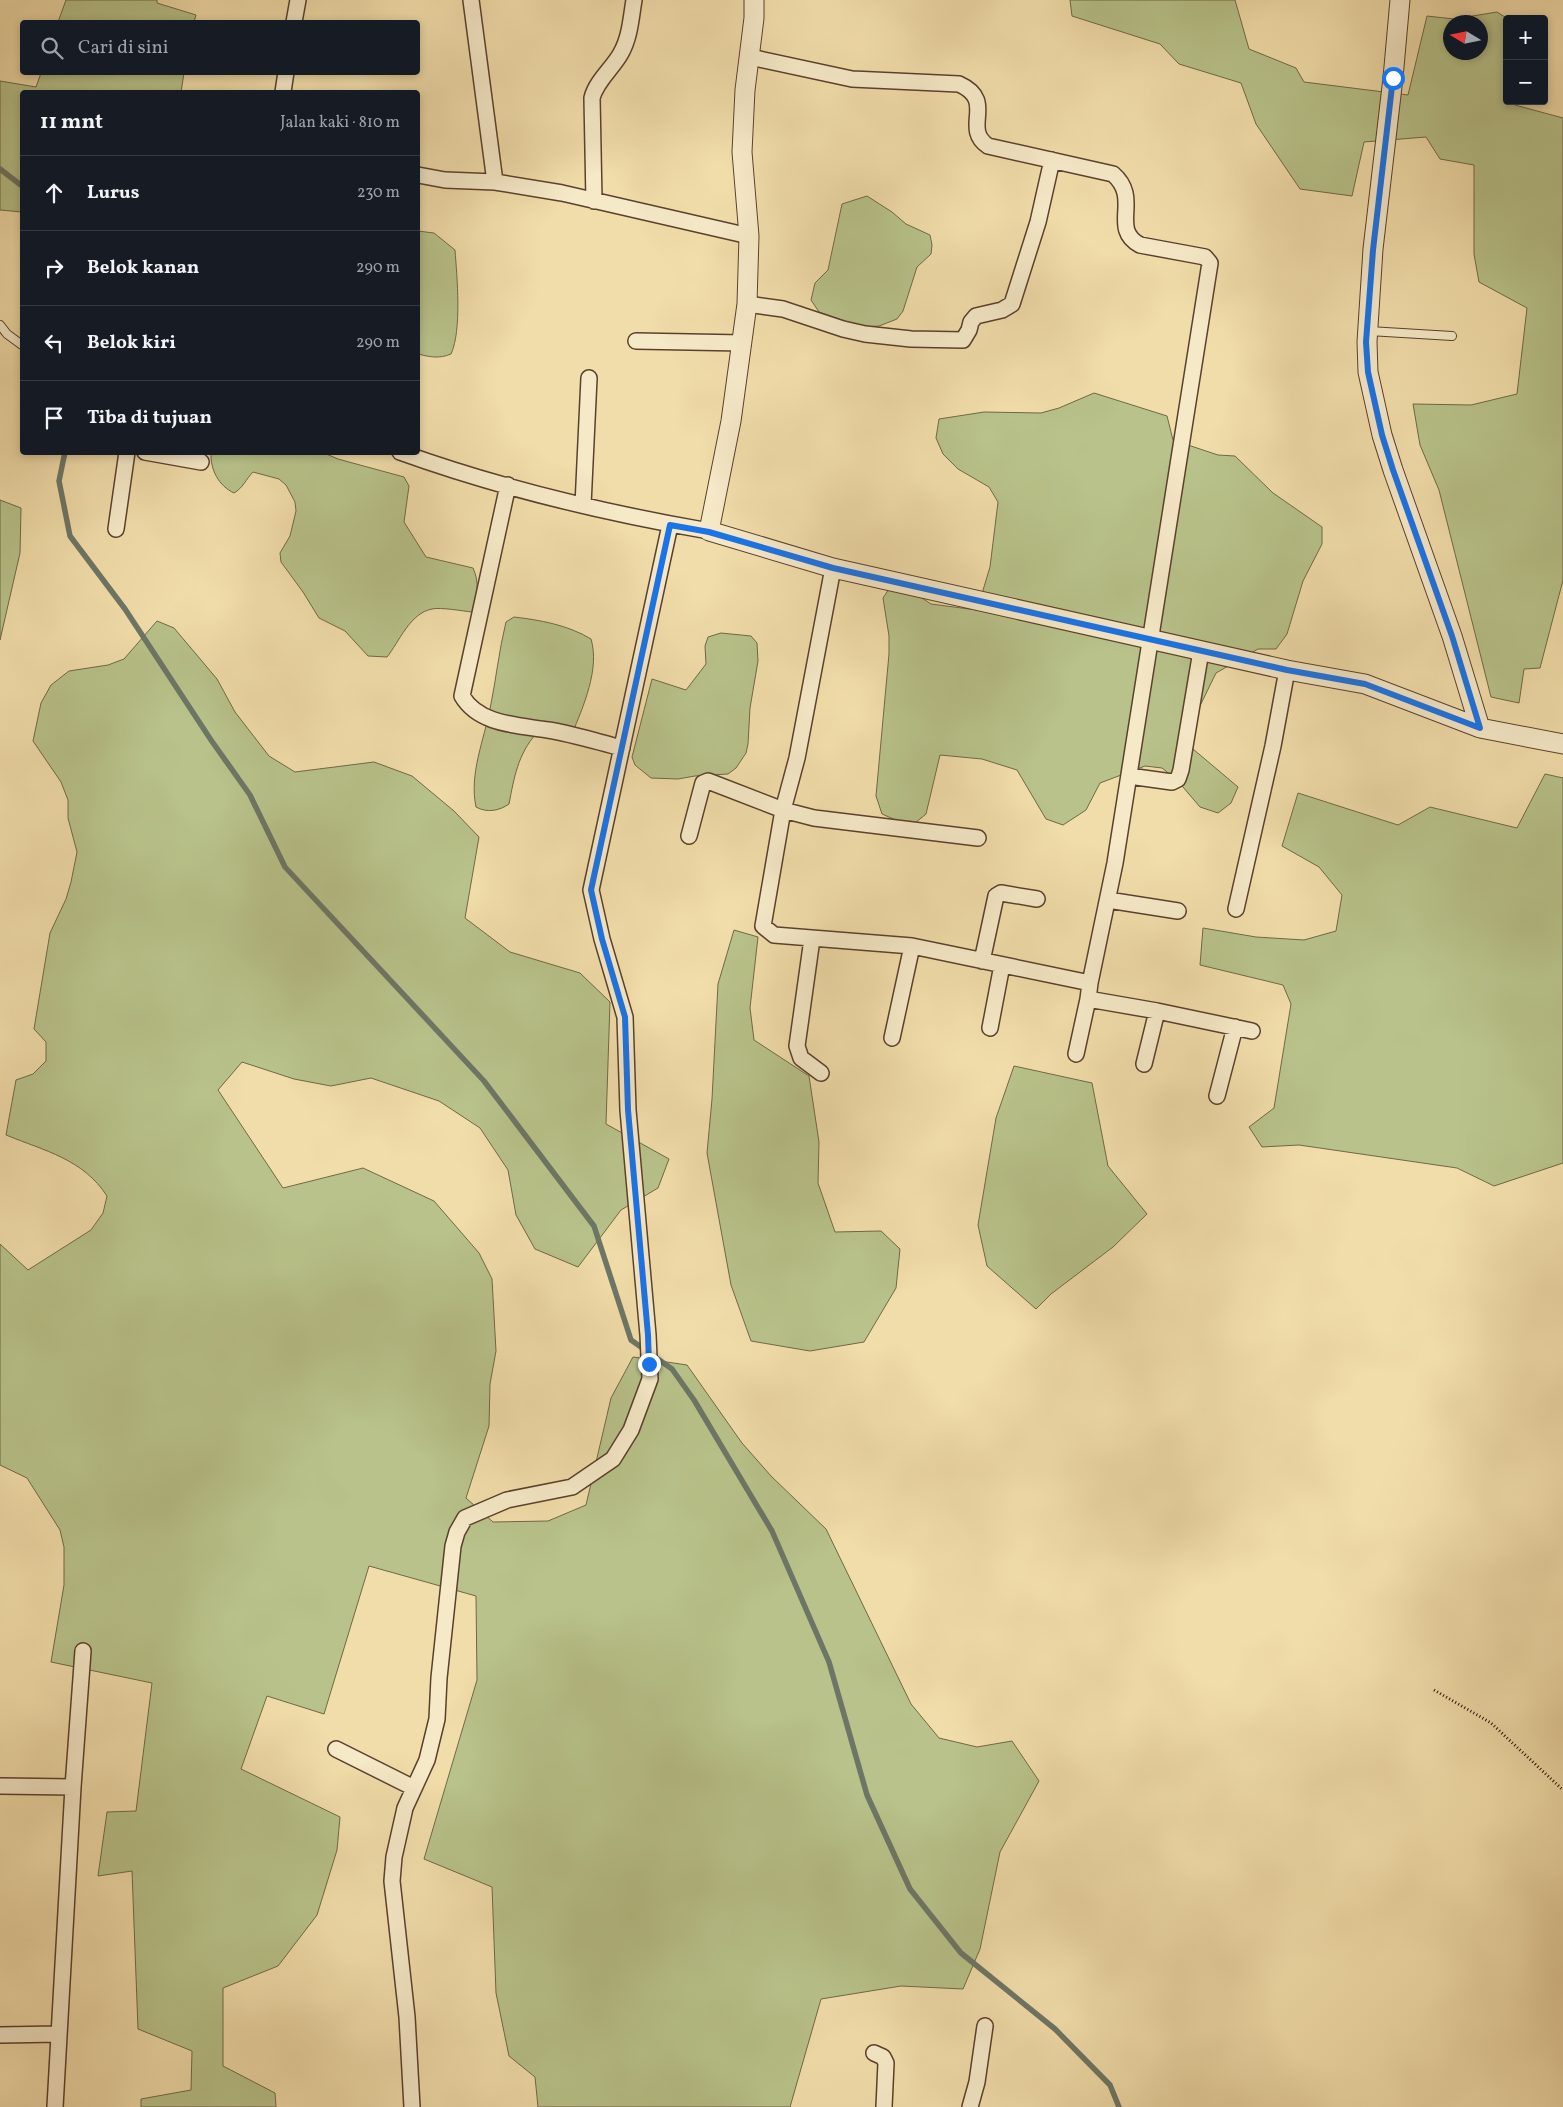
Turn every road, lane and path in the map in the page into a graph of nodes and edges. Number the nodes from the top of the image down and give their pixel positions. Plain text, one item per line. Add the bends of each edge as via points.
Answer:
1 (298, 0) edge
2 (471, 0) edge
3 (634, 0) edge
4 (754, 0) edge
5 (1400, 0) edge
6 (294, 20) edge
7 (750, 57) junction
8 (286, 75) edge
9 (283, 90) edge
10 (1052, 160) junction
11 (420, 175) edge
12 (495, 182) junction
13 (594, 201) junction
14 (749, 236) junction
15 (747, 304) junction
16 (0, 325) edge
17 (1367, 331) junction
18 (1452, 336) dead end
19 (636, 340) dead end
20 (743, 343) junction
21 (20, 344) edge
22 (589, 378) dead end
23 (127, 455) edge
24 (162, 455) edge
25 (408, 455) edge
26 (201, 462) dead end
27 (508, 485) junction
28 (583, 505) junction
29 (670, 525) junction
30 (116, 529) dead end
31 (709, 532) junction
32 (833, 568) junction
33 (1150, 640) junction
34 (1201, 651) junction
35 (1287, 670) junction
36 (1480, 728) junction
37 (1563, 744) edge
38 (622, 748) junction
39 (1129, 776) junction
40 (783, 810) junction
41 (689, 836) dead end
42 (978, 838) dead end
43 (1037, 899) dead end
44 (1108, 900) junction
45 (1236, 909) dead end
46 (1178, 911) dead end
47 (812, 939) junction
48 (912, 946) junction
49 (982, 961) junction
50 (1002, 964) junction
51 (1090, 983) junction
52 (1088, 999) junction
53 (1157, 1011) junction
54 (1235, 1027) junction
55 (990, 1028) dead end
56 (1252, 1031) dead end
57 (892, 1038) dead end
58 (1076, 1054) dead end
59 (1144, 1064) dead end
60 (821, 1073) dead end
61 (1217, 1096) dead end
62 (83, 1651) dead end
63 (1434, 1690) dead end
64 (336, 1749) dead end
65 (0, 1786) edge
66 (73, 1787) junction
67 (414, 1788) junction
68 (1563, 1790) edge
69 (985, 2026) dead end
70 (59, 2034) junction
71 (0, 2035) edge
72 (874, 2053) dead end
73 (55, 2107) edge
74 (412, 2107) edge
75 (884, 2107) edge
76 (970, 2107) edge

1 - 6 street
2 - 12 street
3 - 13 street via 626,44 592,98
4 - 7 street
5 - 17 street
7 - 10 street via 852,79 959,84 971,89 977,97 977,130 981,142
7 - 14 street via 742,152
8 - 9 street
10 - 15 street via 1038,222 1012,304 1002,310 976,316 963,340 865,334 783,308
10 - 33 street via 1113,174 1120,180 1127,196 1125,224 1134,241 1140,245 1205,257 1211,265
11 - 12 street
12 - 13 street
13 - 14 street
14 - 15 street
15 - 20 street
16 - 21 lane
17 - 18 lane
17 - 36 street via 1368,372 1382,435 1452,636
19 - 20 street
20 - 31 street
22 - 28 street
23 - 30 street
24 - 26 street
25 - 27 street
27 - 28 street
27 - 38 street via 462,696 468,707 504,723
28 - 29 street
29 - 31 street
29 - 38 street
31 - 32 street
32 - 33 street
32 - 40 street via 798,758
33 - 34 street
33 - 39 street
34 - 35 street
34 - 39 street via 1178,779 1172,782
35 - 36 street via 1365,684
35 - 45 street
36 - 37 street
38 - 67 street via 591,890 625,1017 628,1110 650,1379 631,1430 613,1459 572,1487 507,1500 465,1518 454,1546 437,1720 427,1760
39 - 44 street
40 - 41 street via 704,782
40 - 42 street via 814,818
40 - 47 street via 763,926 774,935
43 - 49 street via 1001,893 996,896
44 - 46 street
44 - 51 street
47 - 48 street
47 - 60 street via 797,1046 801,1058
48 - 49 street
48 - 57 street
49 - 50 street
50 - 51 street
50 - 55 street
51 - 52 street
52 - 53 street
52 - 58 street
53 - 54 street
53 - 59 street
54 - 56 street
54 - 61 street
62 - 66 street
63 - 68 path via 1491,1723
64 - 67 street
65 - 66 street
66 - 70 street
67 - 74 street via 398,1834 392,1881 406,2008
69 - 76 street
70 - 71 street
70 - 73 street
72 - 75 street via 883,2057 886,2063

